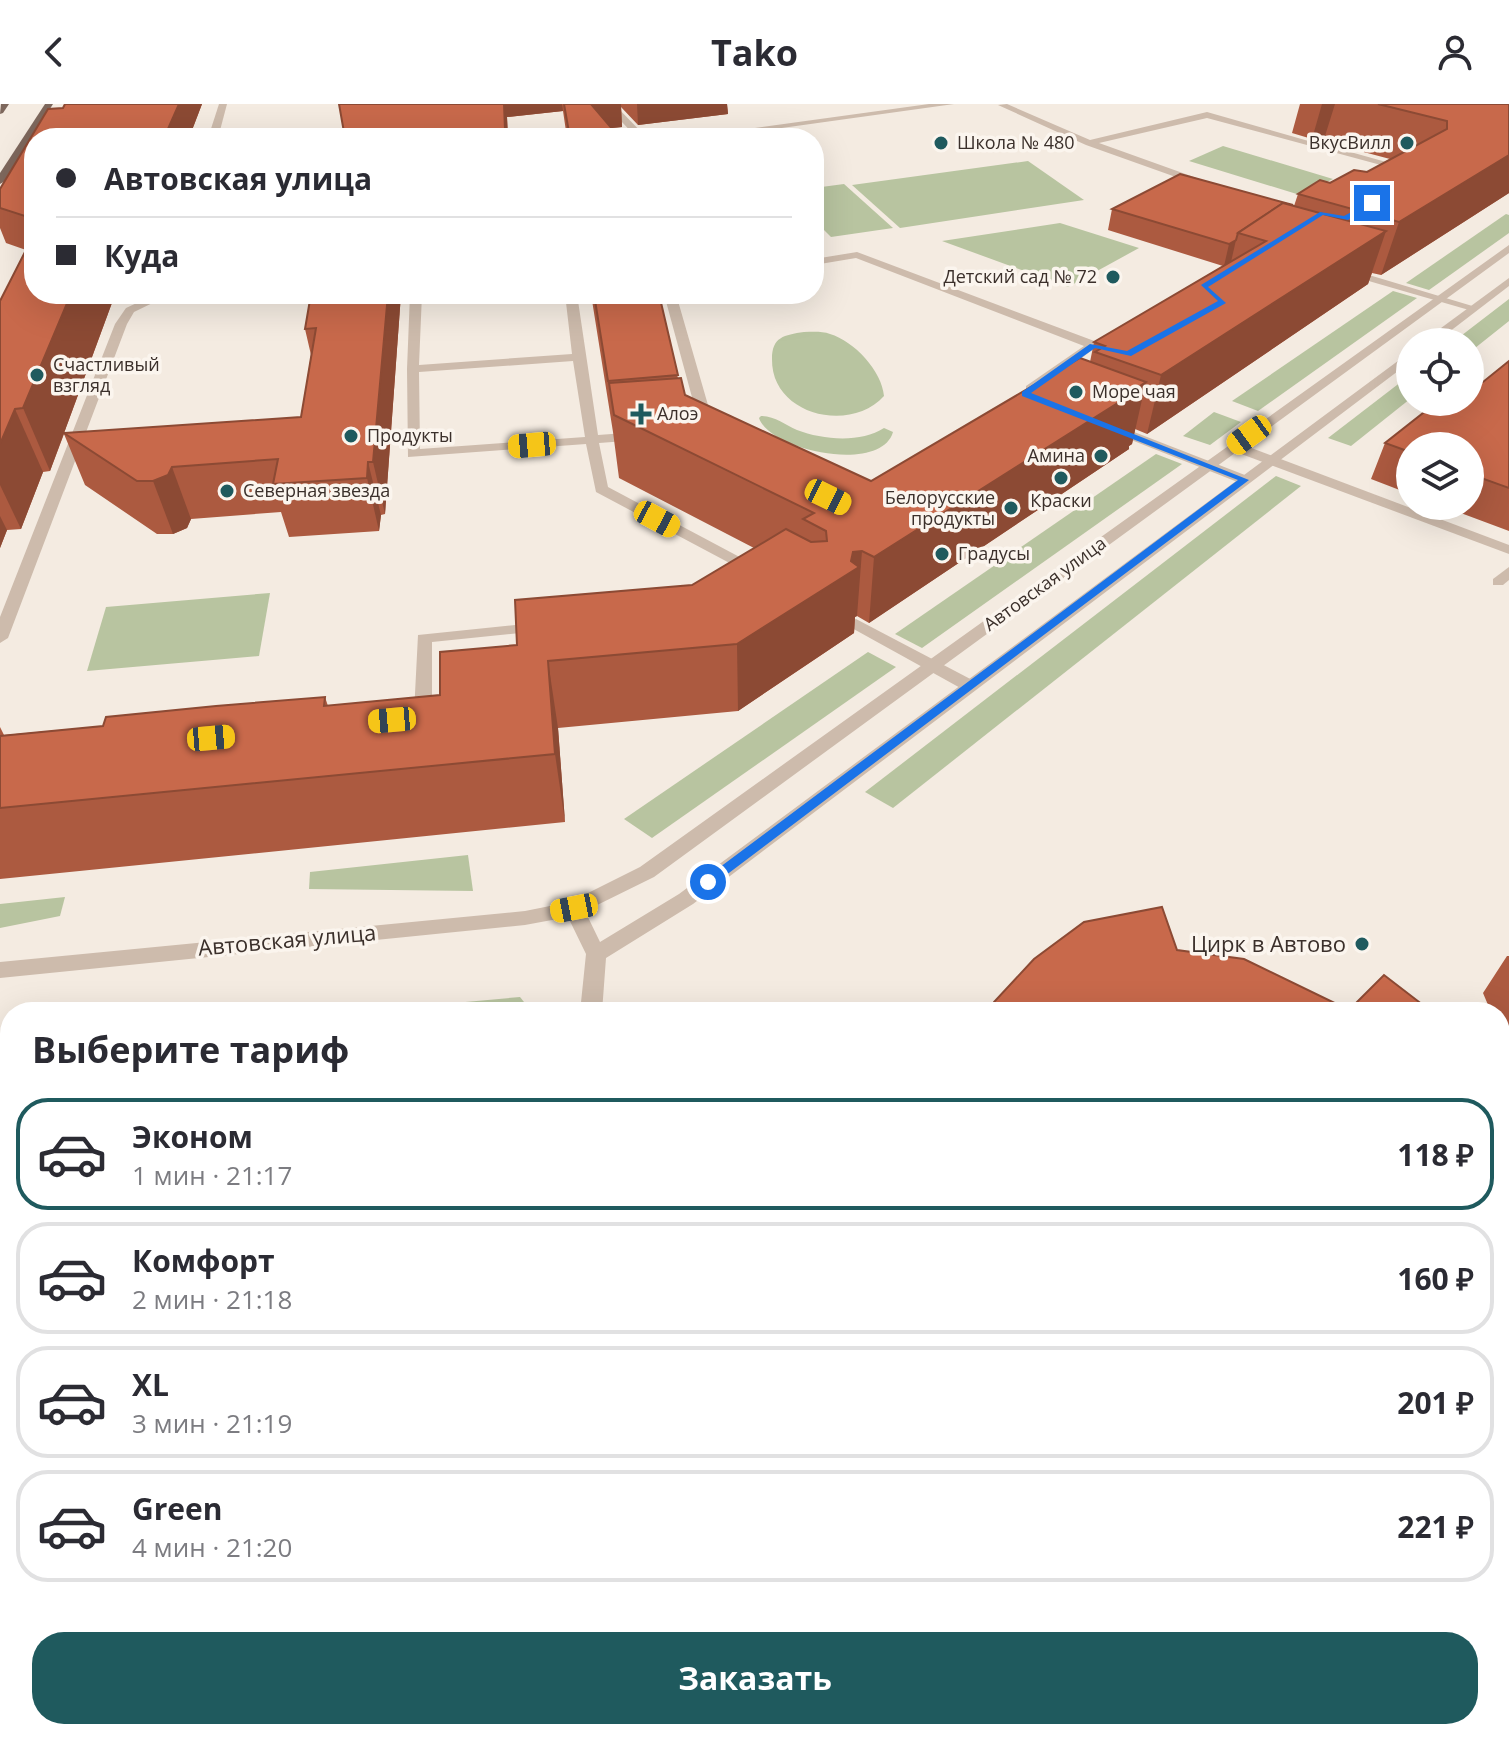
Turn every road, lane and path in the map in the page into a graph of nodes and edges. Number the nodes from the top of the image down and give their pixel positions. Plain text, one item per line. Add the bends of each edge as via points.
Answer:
1 (5, 104) edge
2 (49, 104) edge
3 (223, 104) edge
4 (609, 104) edge
5 (838, 104) edge
6 (950, 104) edge
7 (989, 104) edge
8 (1004, 104) edge
9 (0, 111) edge
10 (858, 117) junction
11 (34, 128) edge
12 (216, 128) edge
13 (632, 128) edge
14 (769, 128) edge
15 (24, 143) edge
16 (1089, 143) junction
17 (1411, 170) edge
18 (0, 181) edge
19 (1219, 188) edge
20 (1509, 248) edge
21 (824, 260) edge
22 (1327, 266) edge
23 (1509, 281) edge
24 (1440, 298) junction
25 (143, 304) edge
26 (416, 304) edge
27 (572, 304) edge
28 (673, 304) edge
29 (1473, 308) junction
30 (1447, 328) edge
31 (579, 357) junction
32 (1396, 366) edge
33 (413, 369) junction
34 (1038, 399) edge
35 (1104, 425) edge
36 (652, 435) edge
37 (711, 439) edge
38 (592, 440) junction
39 (1233, 446) junction
40 (1270, 461) junction
41 (1208, 465) junction
42 (1245, 480) junction
43 (1509, 550) edge
44 (747, 592) edge
45 (856, 624) edge
46 (561, 626) edge
47 (0, 638) edge
48 (932, 666) junction
49 (970, 686) junction
50 (391, 720) edge
51 (574, 908) junction
52 (596, 954) junction
53 (0, 970) edge
54 (592, 1002) edge

1 - 9 main road
2 - 11 main road
3 - 12 street
4 - 13 street
5 - 10 street
6 - 10 street
7 - 8 street
8 - 16 street
10 - 14 street
15 - 18 main road
16 - 17 street via 1207,115
16 - 19 street
20 - 24 street, Автовская улица
21 - 34 street via 857,255 1099,347 1025,394
22 - 24 street
23 - 29 street
24 - 29 street
24 - 39 street, Автовская улица
25 - 47 street via 130,310 121,324
26 - 33 street
27 - 31 street
28 - 37 street via 703,412 689,432
29 - 30 street
31 - 33 street
31 - 38 street
32 - 40 street, Автовская улица
33 - 38 street via 413,454
35 - 41 street
36 - 38 street
38 - 44 street via 601,489 770,578
39 - 40 street
39 - 41 street, Автовская улица
40 - 42 street, Автовская улица
40 - 43 street
41 - 42 street
41 - 48 street, Автовская улица
42 - 49 street, Автовская улица
45 - 48 street
46 - 50 street via 424,638 423,717
48 - 49 street
48 - 51 street, Автовская улица via 647,872
49 - 52 street, Автовская улица via 686,899
51 - 52 street
51 - 53 street, Автовская улица via 525,918
52 - 54 street

